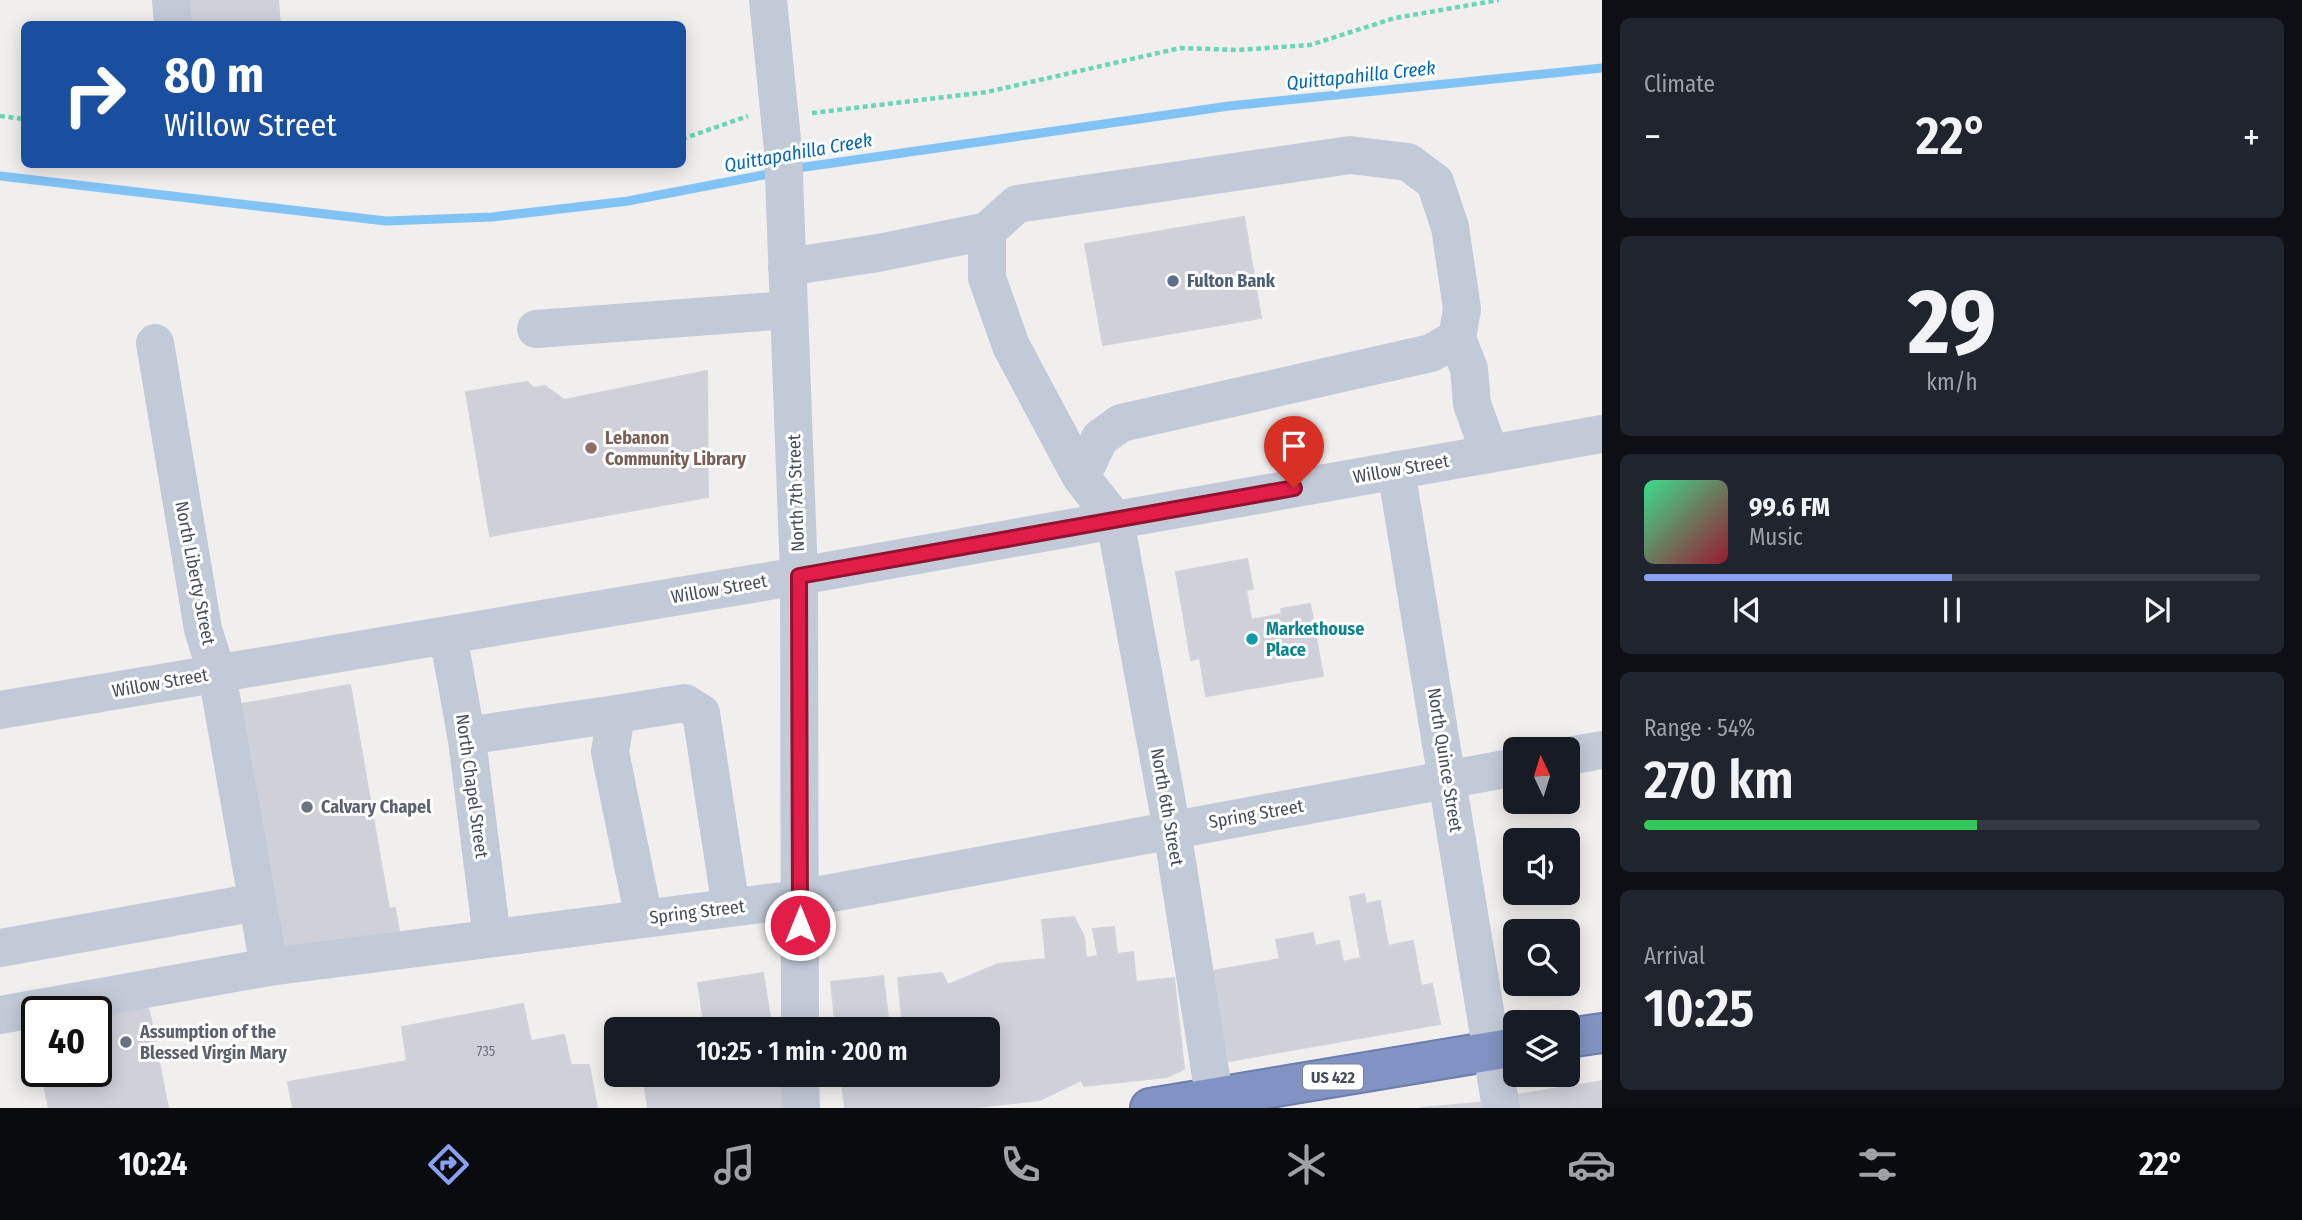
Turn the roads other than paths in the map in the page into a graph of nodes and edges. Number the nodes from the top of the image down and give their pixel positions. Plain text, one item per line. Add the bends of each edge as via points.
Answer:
1 (171, 0) edge
2 (768, 0) edge
3 (173, 21) edge
4 (986, 230) junction
5 (787, 267) junction
6 (789, 310) junction
7 (536, 329) dead end
8 (1457, 338) junction
9 (155, 343) dead end
10 (1602, 434) edge
11 (1490, 454) junction
12 (1396, 470) junction
13 (1081, 477) junction
14 (1115, 520) junction
15 (799, 576) junction
16 (448, 635) junction
17 (217, 674) junction
18 (0, 710) edge
19 (616, 714) junction
20 (467, 740) junction
21 (1602, 750) edge
22 (1580, 754) edge
23 (1503, 769) edge
24 (1448, 780) junction
25 (1172, 830) junction
26 (799, 899) junction
27 (257, 902) junction
28 (731, 908) junction
29 (644, 919) junction
30 (492, 939) junction
31 (0, 948) edge
32 (269, 967) junction
33 (0, 1015) edge
34 (800, 1017) edge
35 (1602, 1032) edge
36 (1580, 1036) edge
37 (1503, 1044) edge
38 (1503, 1049) edge
39 (1503, 1069) edge
40 (800, 1087) edge
41 (1215, 1102) edge
42 (801, 1108) edge
43 (1150, 1108) edge
44 (1501, 1108) edge

1 - 3 street
2 - 5 street, North 7th Street via 781,132
4 - 5 street
4 - 8 street via 1017,204 1350,155 1408,162 1435,182 1450,227 1462,309
4 - 13 street via 987,278 1011,346
5 - 6 street, North 7th Street
6 - 7 street
6 - 15 street, North 7th Street
8 - 11 street via 1469,369 1472,404
8 - 13 street via 1432,353 1121,423 1100,438
9 - 17 street, North Liberty Street via 204,629
10 - 11 street, Willow Street
11 - 12 street, Willow Street
12 - 14 street, Willow Street
12 - 24 street, North Quince Street
13 - 14 street
14 - 15 street, Willow Street
14 - 25 street, North 6th Street
15 - 16 street, Willow Street
15 - 26 street, North 7th Street
16 - 17 street, Willow Street
16 - 20 street, North Chapel Street
17 - 18 street, Willow Street
17 - 27 street, North Liberty Street
19 - 20 street via 480,734
19 - 28 street via 685,703 701,713
19 - 29 street via 610,752
20 - 30 street, North Chapel Street
21 - 22 street
23 - 24 street, Spring Street
24 - 25 street, Spring Street
24 - 37 street, North Quince Street
25 - 26 street, Spring Street
25 - 41 street, North 6th Street
26 - 28 street, Spring Street
26 - 34 street, North 7th Street
27 - 31 street
27 - 32 street, North Liberty Street
28 - 29 street, Spring Street
29 - 30 street, Spring Street
30 - 32 street, Spring Street
32 - 33 street, Spring Street
35 - 36 highway
38 - 41 highway, US 422
39 - 44 street, North Quince Street
40 - 42 street
41 - 43 highway, US 422

